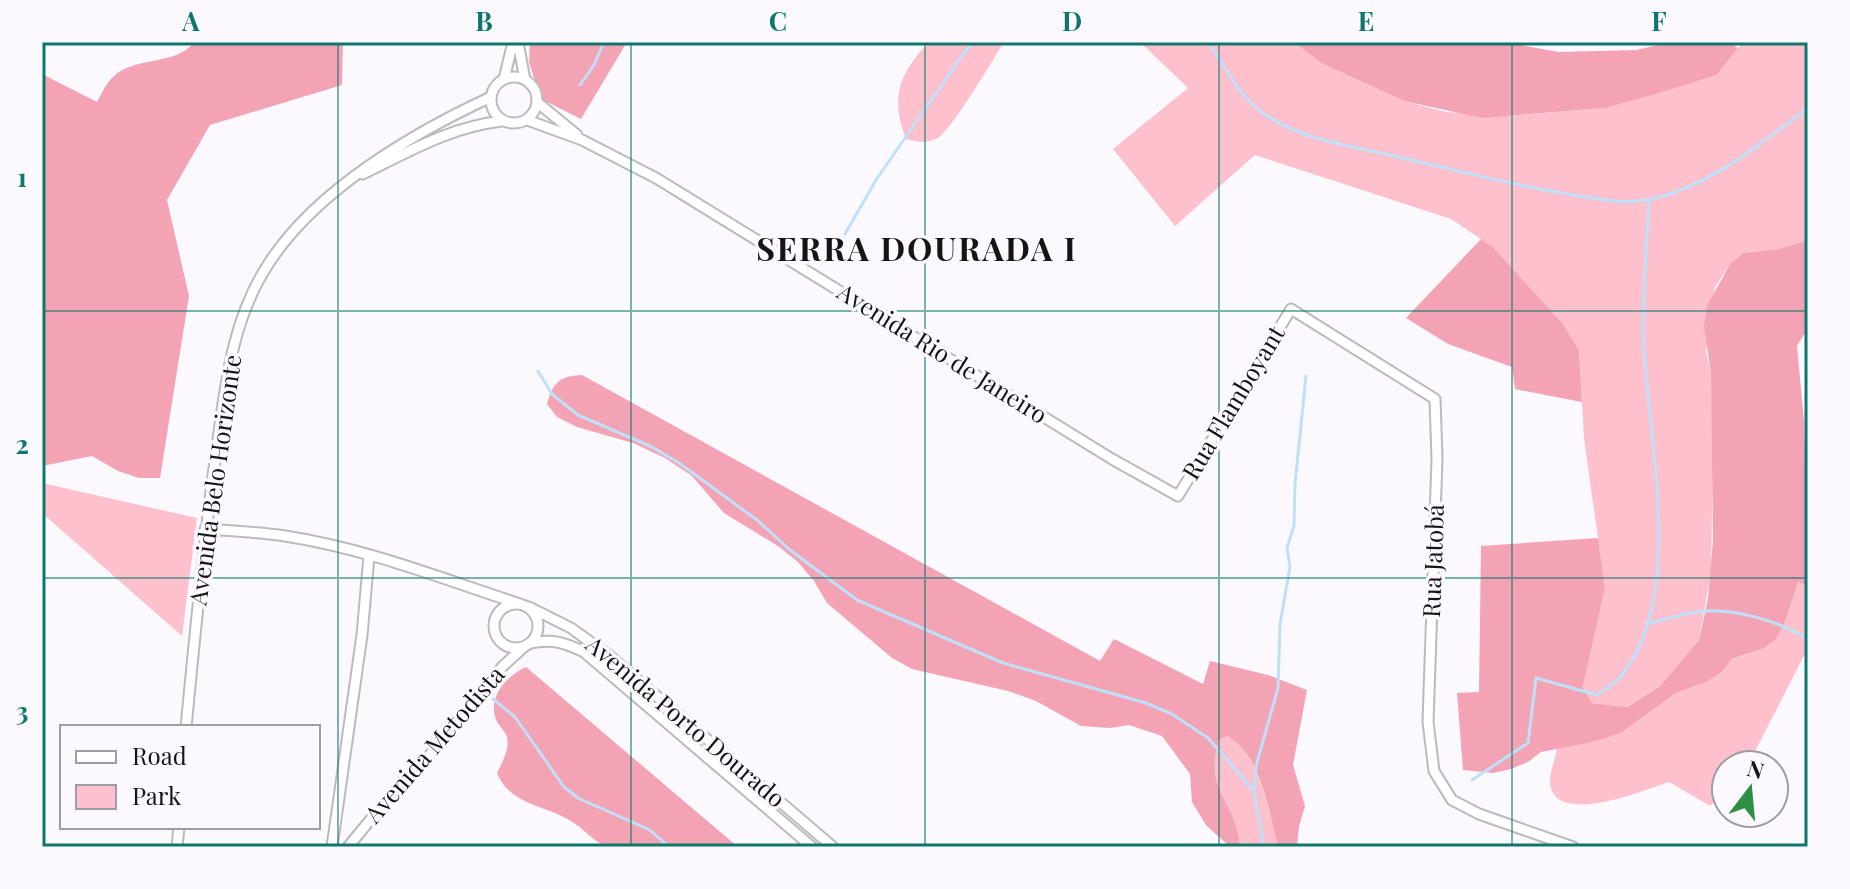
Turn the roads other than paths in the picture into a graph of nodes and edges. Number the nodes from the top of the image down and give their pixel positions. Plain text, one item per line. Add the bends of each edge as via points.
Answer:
1 (516, 42) edge
2 (504, 79) junction
3 (525, 80) junction
4 (491, 97) junction
5 (537, 102) junction
6 (527, 120) junction
7 (502, 121) junction
8 (582, 140) junction
9 (353, 179) junction
10 (1435, 399) joint
11 (1178, 496) joint
12 (205, 529) junction
13 (369, 556) junction
14 (524, 606) junction
15 (528, 644) junction
16 (186, 725) edge
17 (332, 847) edge
18 (348, 847) edge
19 (812, 847) edge
20 (833, 847) edge
21 (1573, 847) edge

1 - 2 street
1 - 3 street
2 - 3 street
2 - 4 street
3 - 5 street via 535,89
4 - 7 street via 493,111
4 - 9 street, Avenida Belo Horizonte via 388,152
5 - 6 street
5 - 8 street, Avenida Rio de Janeiro
6 - 7 street
6 - 8 street, Avenida Rio de Janeiro
7 - 9 street, Avenida Belo Horizonte via 443,134
8 - 11 street, Avenida Rio de Janeiro via 656,178
9 - 12 street, Avenida Belo Horizonte via 293,231 252,291 226,378
10 - 11 street, Rua Flamboyant via 1291,309
10 - 21 street, Rua Jatobá via 1428,722 1434,771 1452,800
12 - 13 street, Avenida Porto Dourado via 284,536
12 - 16 street, Avenida Belo Horizonte
13 - 14 street, Avenida Porto Dourado
13 - 17 street
14 - 15 street via 538,622
14 - 15 street via 502,609 494,630 503,644
14 - 20 street, Avenida Porto Dourado via 571,628 611,657
15 - 18 street, Avenida Metodista via 503,666
15 - 19 street, Avenida Porto Dourado via 551,640 584,652

